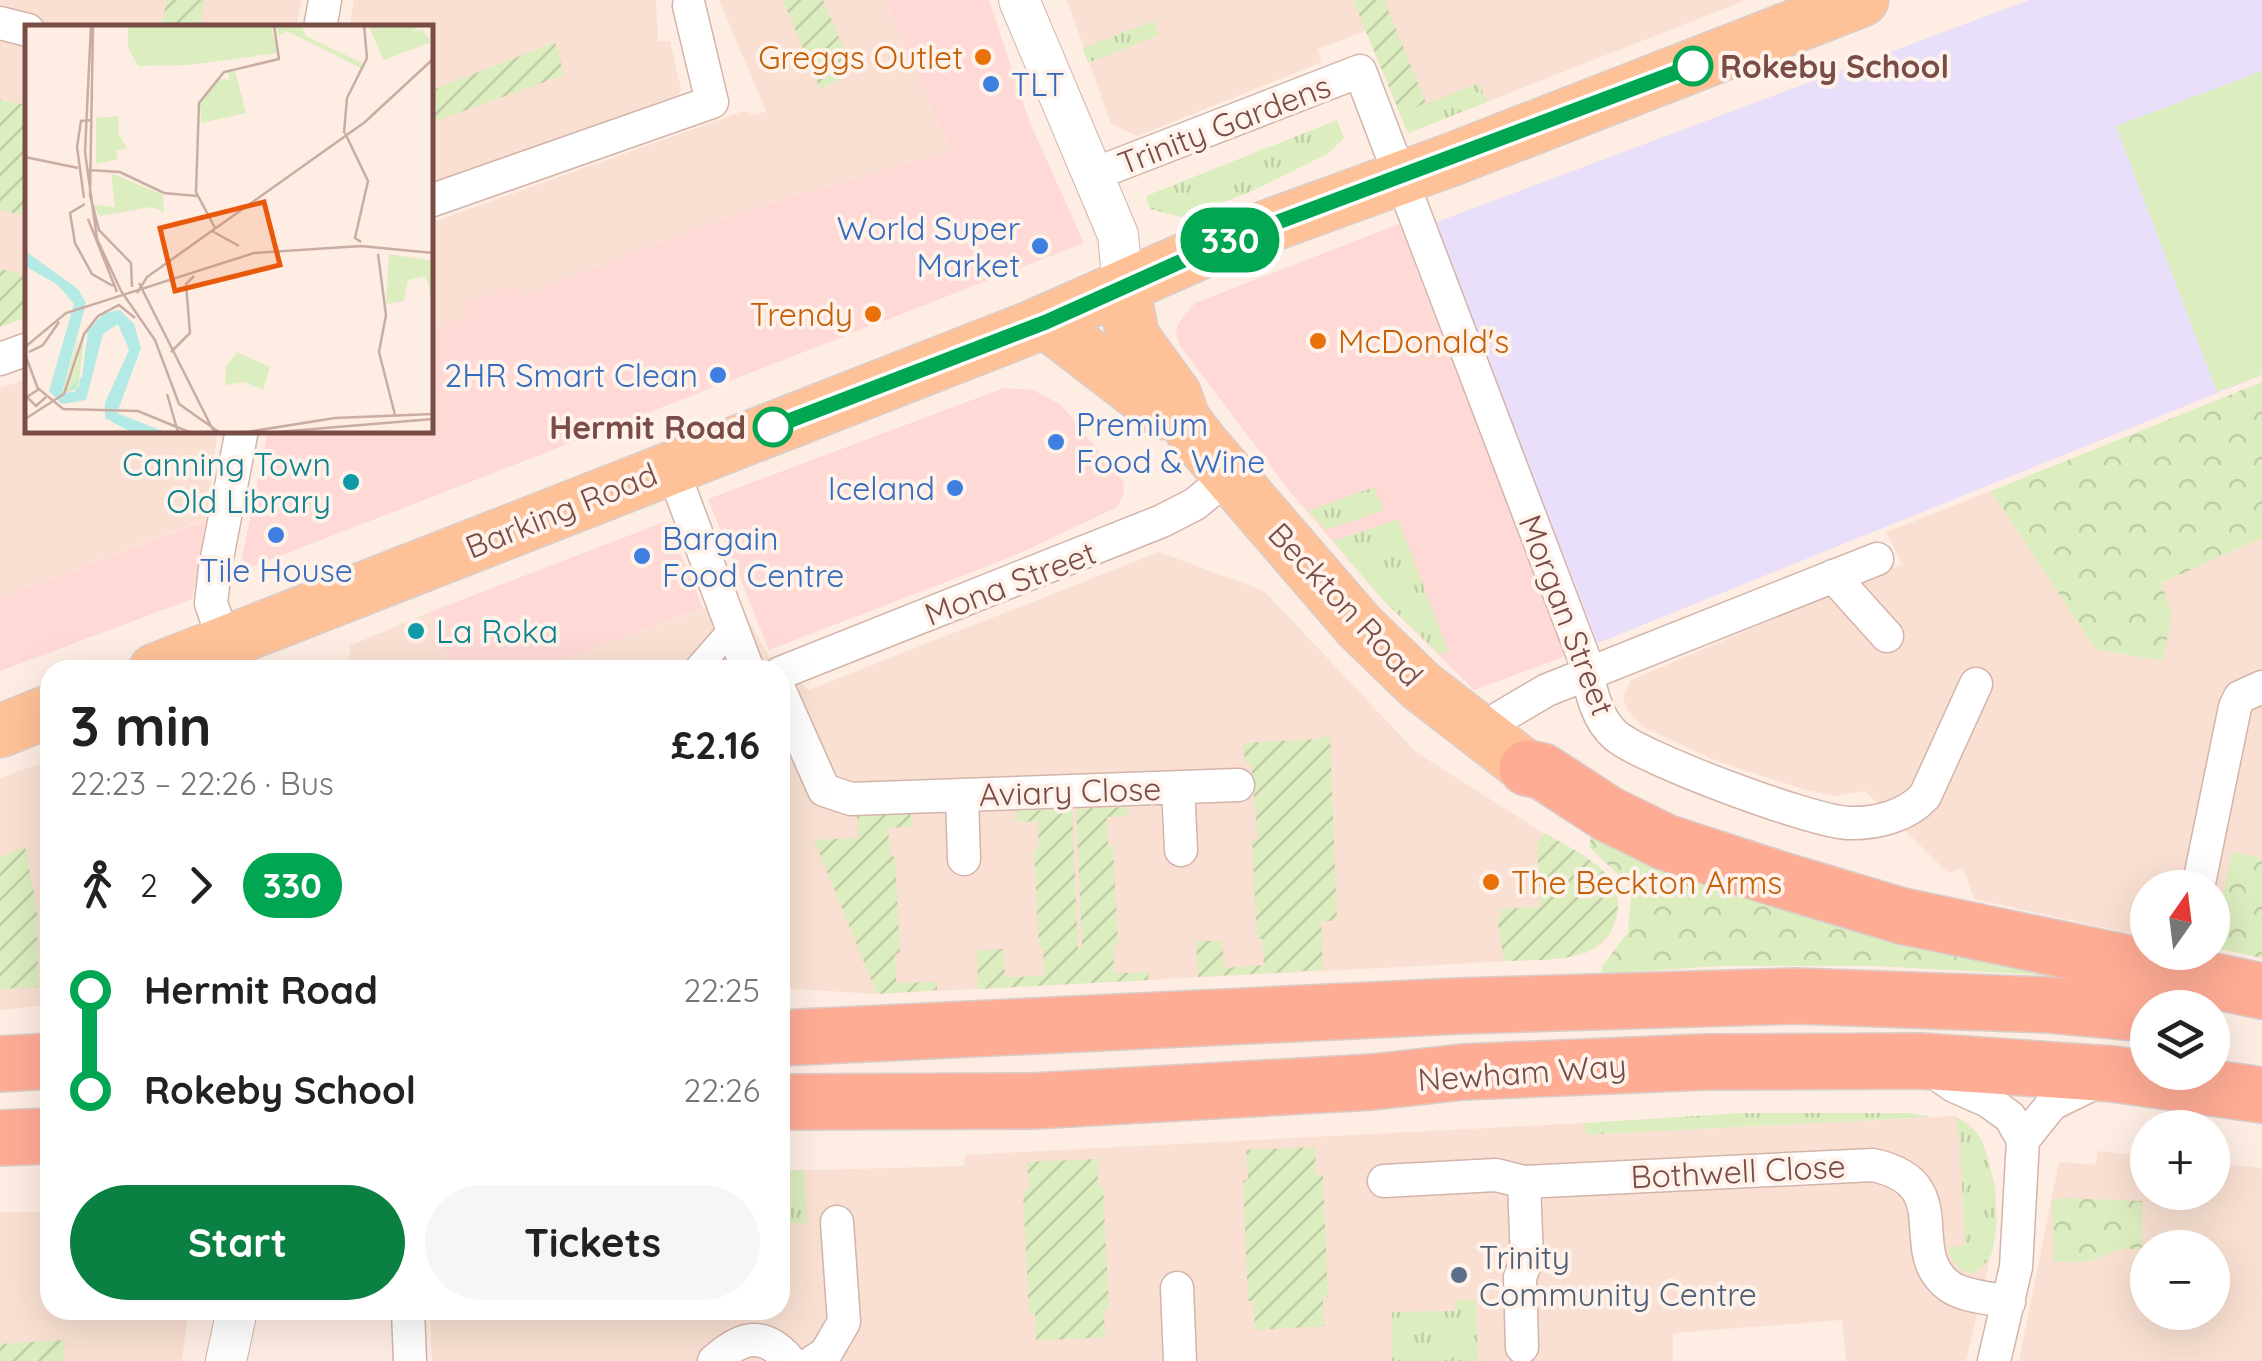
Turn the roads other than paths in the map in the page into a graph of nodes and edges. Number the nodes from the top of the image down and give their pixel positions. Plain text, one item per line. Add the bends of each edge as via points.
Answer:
1 (325, 0) edge
2 (1019, 0) edge
3 (1862, 0) edge
4 (689, 6) dead end
5 (0, 23) edge
6 (321, 25) edge
7 (25, 29) edge
8 (1092, 174) junction
9 (1400, 179) junction
10 (432, 199) edge
11 (1123, 287) junction
12 (1046, 322) junction
13 (25, 351) edge
14 (0, 360) edge
15 (1184, 420) junction
16 (242, 432) edge
17 (672, 466) junction
18 (1230, 476) junction
19 (1877, 559) dead end
20 (1833, 576) junction
21 (732, 629) junction
22 (1887, 636) dead end
23 (224, 641) junction
24 (179, 660) edge
25 (705, 660) edge
26 (744, 660) edge
27 (790, 669) edge
28 (1587, 674) junction
29 (1976, 684) dead end
30 (2262, 687) edge
31 (790, 714) edge
32 (40, 715) edge
33 (0, 731) edge
34 (1506, 753) junction
35 (1238, 785) dead end
36 (1178, 787) junction
37 (962, 795) junction
38 (1181, 850) dead end
39 (964, 859) dead end
40 (2202, 870) edge
41 (2262, 991) edge
42 (2130, 1012) edge
43 (2230, 1022) edge
44 (2262, 1027) edge
45 (790, 1038) edge
46 (1920, 1061) junction
47 (40, 1062) edge
48 (0, 1064) edge
49 (2113, 1074) junction
50 (40, 1090) edge
51 (0, 1092) edge
52 (2262, 1095) edge
53 (790, 1102) edge
54 (40, 1109) edge
55 (0, 1111) edge
56 (40, 1136) edge
57 (0, 1138) edge
58 (2023, 1140) junction
59 (1384, 1181) dead end
60 (1524, 1182) junction
61 (837, 1222) dead end
62 (1177, 1288) dead end
63 (2009, 1302) junction
64 (236, 1320) edge
65 (408, 1320) edge
66 (1522, 1347) dead end
67 (226, 1361) edge
68 (410, 1361) edge
69 (714, 1361) edge
70 (790, 1361) edge
71 (814, 1361) edge
72 (1180, 1361) edge
73 (1994, 1361) edge

1 - 6 street
2 - 8 street
3 - 9 main road, Barking Road
4 - 10 street via 712,102
5 - 7 street
8 - 9 street, Trinity Gardens via 1360,71
8 - 11 street via 1118,235
9 - 11 main road, Barking Road via 1222,243
9 - 28 street, Morgan Street
11 - 12 main road, Barking Road
11 - 15 main road, Beckton Road via 1133,336 1175,395
12 - 15 main road, Beckton Road via 1160,412
12 - 17 main road, Barking Road
13 - 14 street
15 - 18 main road, Beckton Road
16 - 23 street via 212,603
17 - 21 street
17 - 23 main road, Barking Road
18 - 27 street, Mona Street via 1162,521
18 - 34 main road, Beckton Road via 1359,626
19 - 20 street
20 - 22 street
20 - 28 street
21 - 25 street
21 - 26 street
23 - 24 main road, Barking Road
28 - 29 street, Morgan Street via 1597,709 1615,735 1716,782 1848,823 1912,810 1926,796
28 - 34 street via 1501,717
30 - 40 street via 2236,706
31 - 37 street, Aviary Close via 824,790 851,799
32 - 33 main road
34 - 41 highway via 1665,842 1758,872 1902,916
35 - 36 street, Aviary Close
36 - 37 street, Aviary Close
36 - 38 street, Aviary Close
37 - 39 street, Aviary Close
42 - 45 highway, Newham Way via 1796,996
43 - 44 highway
46 - 49 highway, Newham Way
46 - 53 highway, Newham Way via 1462,1072 1033,1101
46 - 58 street via 1988,1101 2010,1118
47 - 48 highway
49 - 52 highway, Newham Way
49 - 58 street via 2052,1104
50 - 51 highway
54 - 55 highway
56 - 57 highway
58 - 63 street
59 - 60 street, Bothwell Close via 1496,1176
60 - 63 street, Bothwell Close via 1872,1165 1893,1170 1918,1191 1931,1264 1940,1278 1952,1289
60 - 66 street
61 - 71 street via 844,1322
62 - 72 street
63 - 73 street
64 - 67 street
65 - 68 street
69 - 70 street via 741,1341 756,1339

